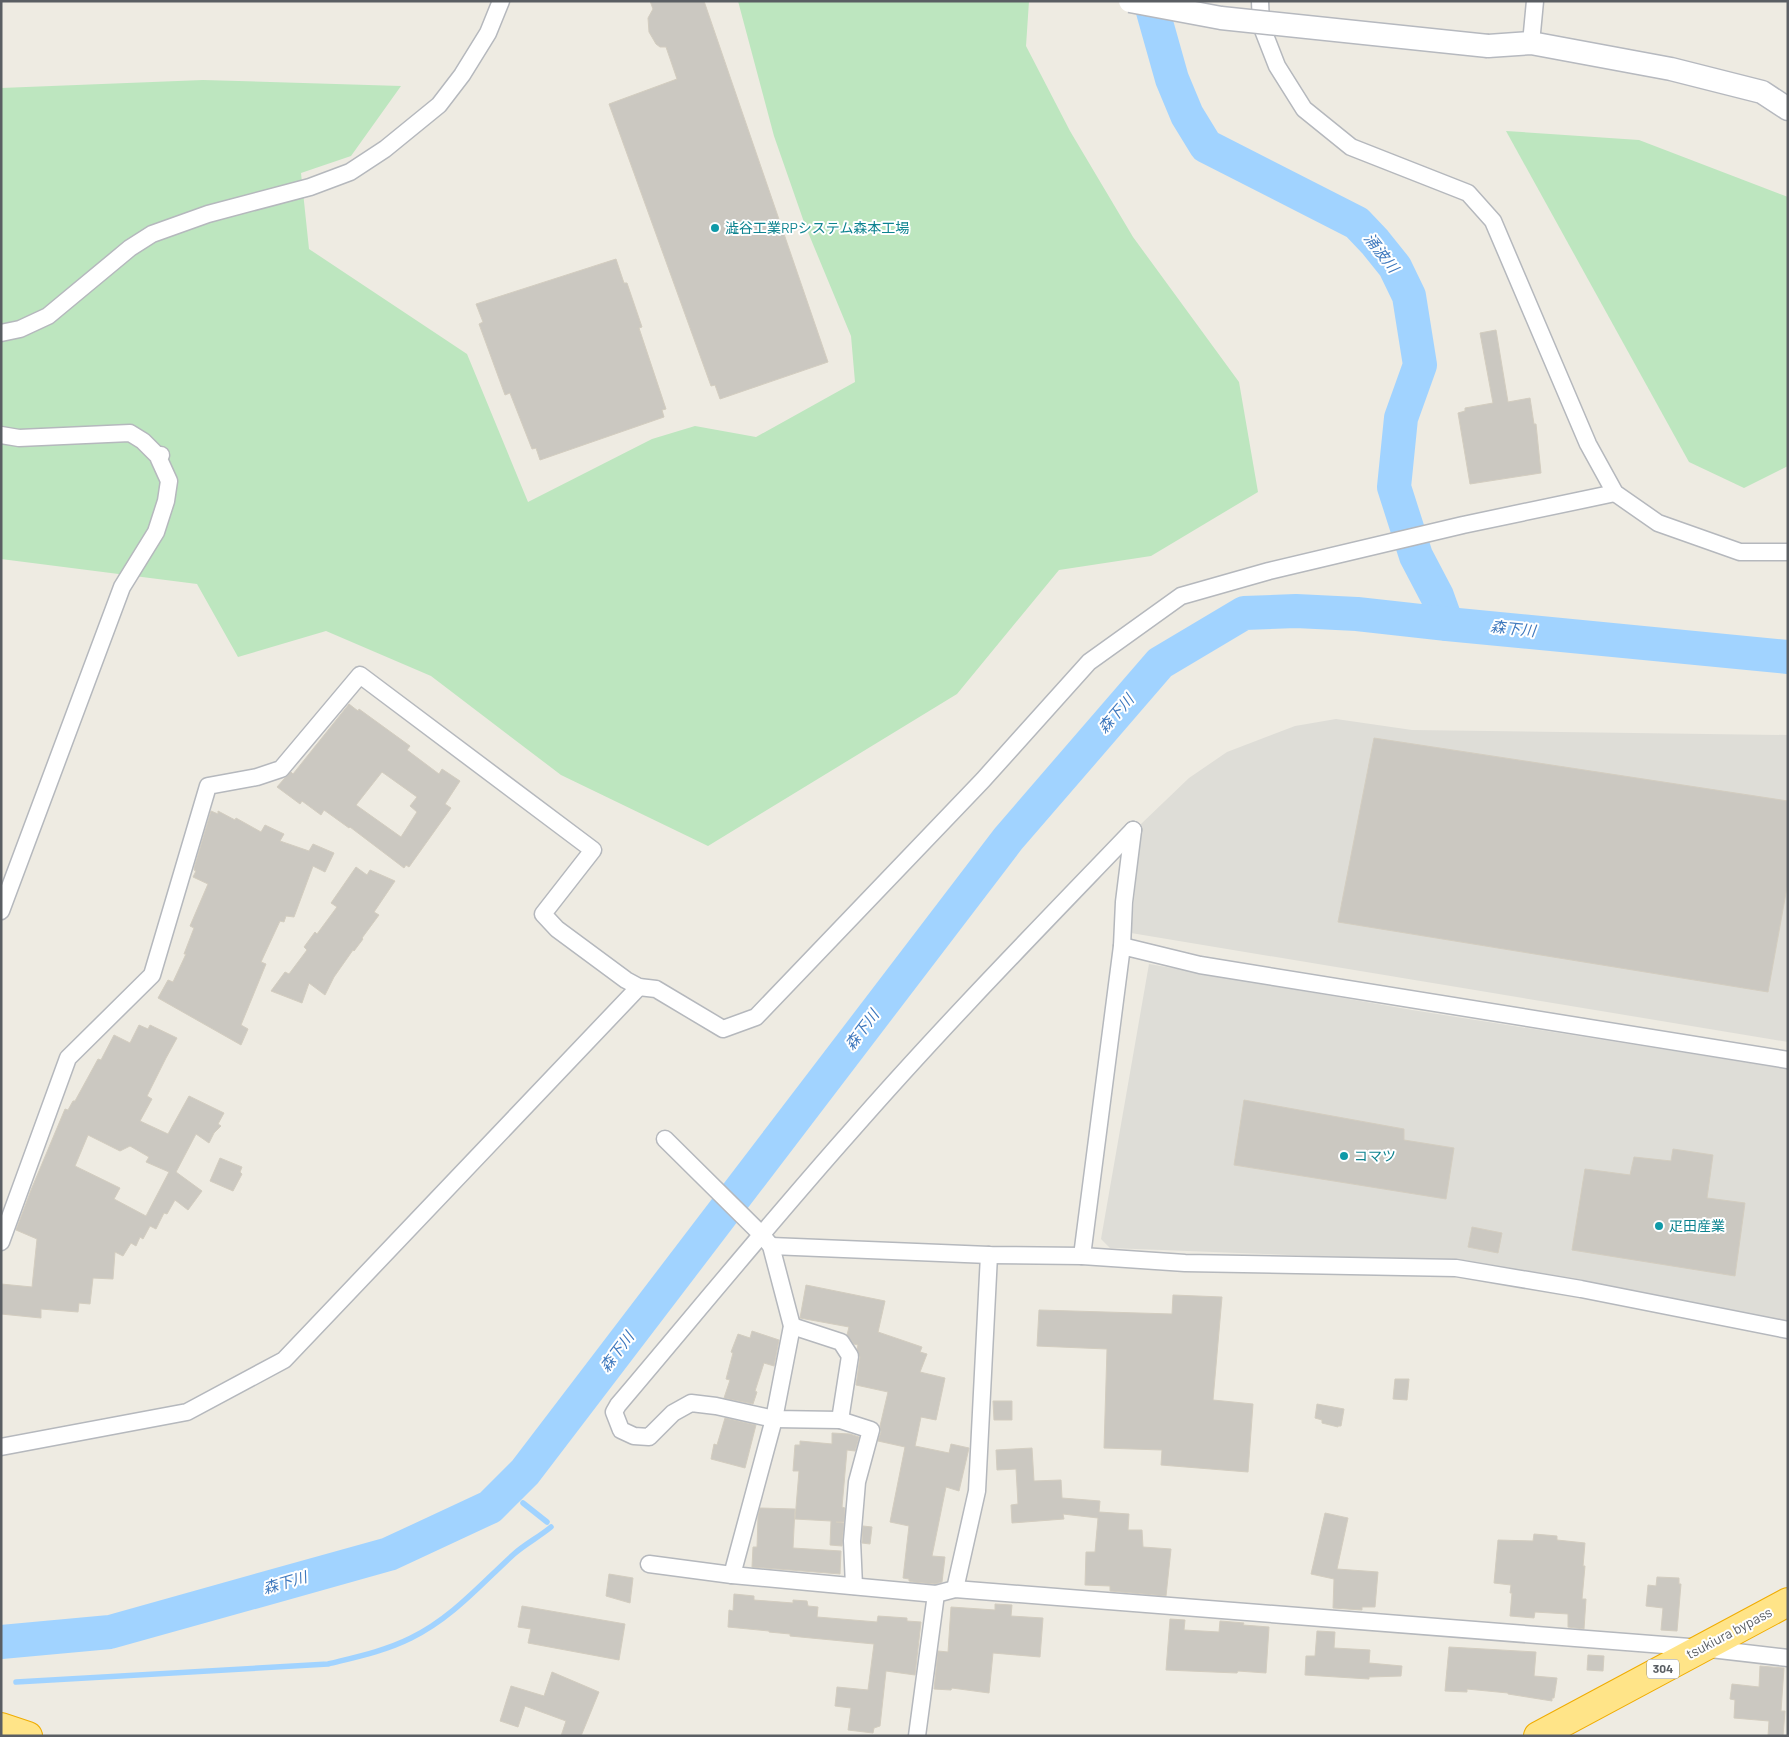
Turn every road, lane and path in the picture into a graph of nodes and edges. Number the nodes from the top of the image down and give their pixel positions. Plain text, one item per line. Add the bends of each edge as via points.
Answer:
1 (501, 1) edge
2 (1130, 1) edge
3 (1260, 1) edge
4 (1534, 1) edge
5 (1532, 43) junction
6 (1788, 109) edge
7 (1, 333) edge
8 (1, 435) edge
9 (1616, 493) junction
10 (1788, 552) edge
11 (1, 911) edge
12 (1122, 946) junction
13 (638, 987) junction
14 (1788, 1060) edge
15 (669, 1143) dead end
16 (763, 1236) junction
17 (1, 1242) edge
18 (989, 1255) junction
19 (1082, 1256) junction
20 (792, 1326) junction
21 (1788, 1330) edge
22 (774, 1420) junction
23 (840, 1420) junction
24 (1, 1447) edge
25 (649, 1564) dead end
26 (732, 1575) junction
27 (854, 1586) junction
28 (955, 1589) junction
29 (936, 1594) junction
30 (1788, 1602) edge
31 (1702, 1648) junction
32 (1788, 1658) edge
33 (1, 1727) edge
34 (28, 1736) edge
35 (917, 1736) edge
36 (1538, 1736) edge

1 - 7 street via 488,33 439,105 364,163 350,172 310,187 208,214 152,234 130,248 48,316 20,329
2 - 5 street, bridge via 1222,18 1488,46
3 - 9 street via 1261,25 1277,66 1304,109 1351,147 1468,193 1493,221 1588,444
4 - 5 street
5 - 6 street via 1671,69 1762,92
8 - 11 street via 19,438 130,433 161,455 159,459 169,481 156,532 122,587
9 - 10 street via 1658,523 1740,552
9 - 13 street via 1383,544 1180,596 1089,662 983,780 756,1017 723,1029 656,989
12 - 14 street via 1200,965
12 - 16 street via 1133,830 951,1020 852,1129
12 - 19 street
13 - 17 street via 557,928 543,914 593,850 360,675 281,769 208,786 152,975 68,1058
13 - 24 street via 284,1360 187,1412
15 - 16 street
16 - 18 street
16 - 20 street
16 - 22 street via 614,1412 621,1430 634,1436 649,1437 673,1413 691,1403
18 - 19 street
18 - 28 street via 977,1491
19 - 21 street via 1185,1263 1456,1268
20 - 22 street
20 - 23 street via 841,1342 850,1356
22 - 23 street
22 - 26 street
23 - 27 street via 871,1430 857,1482 852,1541
25 - 26 street
26 - 27 street
27 - 29 street
28 - 29 street
28 - 31 street
29 - 35 street
30 - 31 highway, tsukiura bypass / 304
31 - 32 street
31 - 36 highway, tsukiura bypass / 304
33 - 34 highway

